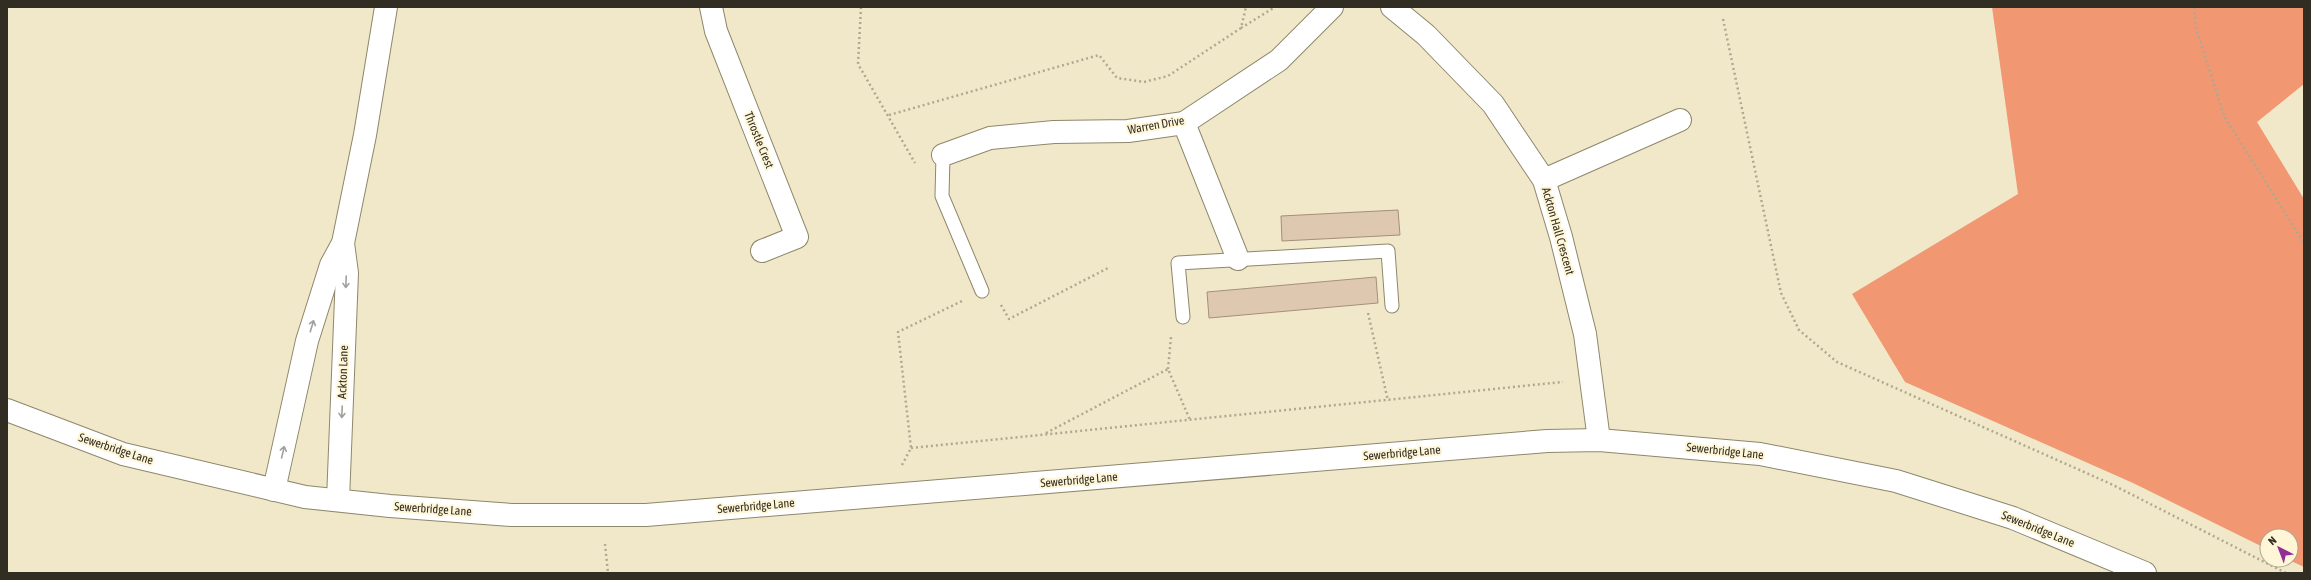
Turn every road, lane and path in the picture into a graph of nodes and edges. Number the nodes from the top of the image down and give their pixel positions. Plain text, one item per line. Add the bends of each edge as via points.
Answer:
1 (386, 7) edge
2 (711, 7) edge
3 (860, 7) edge
4 (1246, 7) edge
5 (1275, 7) edge
6 (1332, 7) edge
7 (1392, 7) edge
8 (2194, 7) edge
9 (1723, 19) dead end
10 (1241, 28) junction
11 (888, 115) junction
12 (1680, 120) dead end
13 (1184, 123) junction
14 (943, 155) joint
15 (1544, 180) junction
16 (942, 196) junction
17 (343, 243) junction
18 (2304, 243) edge
19 (762, 251) dead end
20 (1238, 258) junction
21 (1110, 267) dead end
22 (982, 291) junction
23 (1392, 306) joint
24 (1183, 317) dead end
25 (1591, 379) junction
26 (1388, 401) junction
27 (7, 410) edge
28 (1190, 420) junction
29 (1044, 435) junction
30 (1599, 440) junction
31 (910, 448) junction
32 (274, 490) junction
33 (886, 496) junction
34 (338, 500) junction
35 (2145, 573) edge
36 (2286, 573) edge

1 - 17 street, Ackton Lane via 365,135
2 - 19 street, Throstle Crest via 716,31 797,238
3 - 11 path via 858,64
4 - 10 path
5 - 10 path
6 - 13 street, Warren Drive via 1279,60
7 - 15 street, Ackton Hall Crescent via 1426,34 1493,104
8 - 18 path via 2196,28 2224,116
9 - 36 path via 1781,293 1798,330 1836,362 2111,484
10 - 11 path via 1168,76 1144,82 1117,78 1099,55
11 - 16 path via 933,196
12 - 15 street
13 - 14 street, Warren Drive via 1128,131 1054,132 990,138
13 - 20 street
14 - 16 lane
15 - 25 street, Ackton Hall Crescent via 1561,236 1585,334
16 - 22 lane
32 -> 17 street, Ackton Lane via 308,341 331,265
17 -> 34 street, Ackton Lane via 347,274
20 - 23 lane via 1388,251
20 - 24 lane via 1178,263
21 - 22 path via 1009,319 991,287
22 - 31 path via 898,332
23 - 26 path via 1368,312
25 - 26 path
25 - 30 street, Ackton Hall Crescent
26 - 28 path
27 - 32 street, Sewerbridge Lane via 124,454
28 - 29 path
28 - 29 path via 1168,368
29 - 31 path
30 - 33 street, Sewerbridge Lane via 1546,440
30 - 35 street, Sewerbridge Lane via 1760,454 1896,481 2013,518
31 - 33 path
32 - 34 street, Sewerbridge Lane via 304,497
33 - 34 street, Sewerbridge Lane via 646,515 512,515

